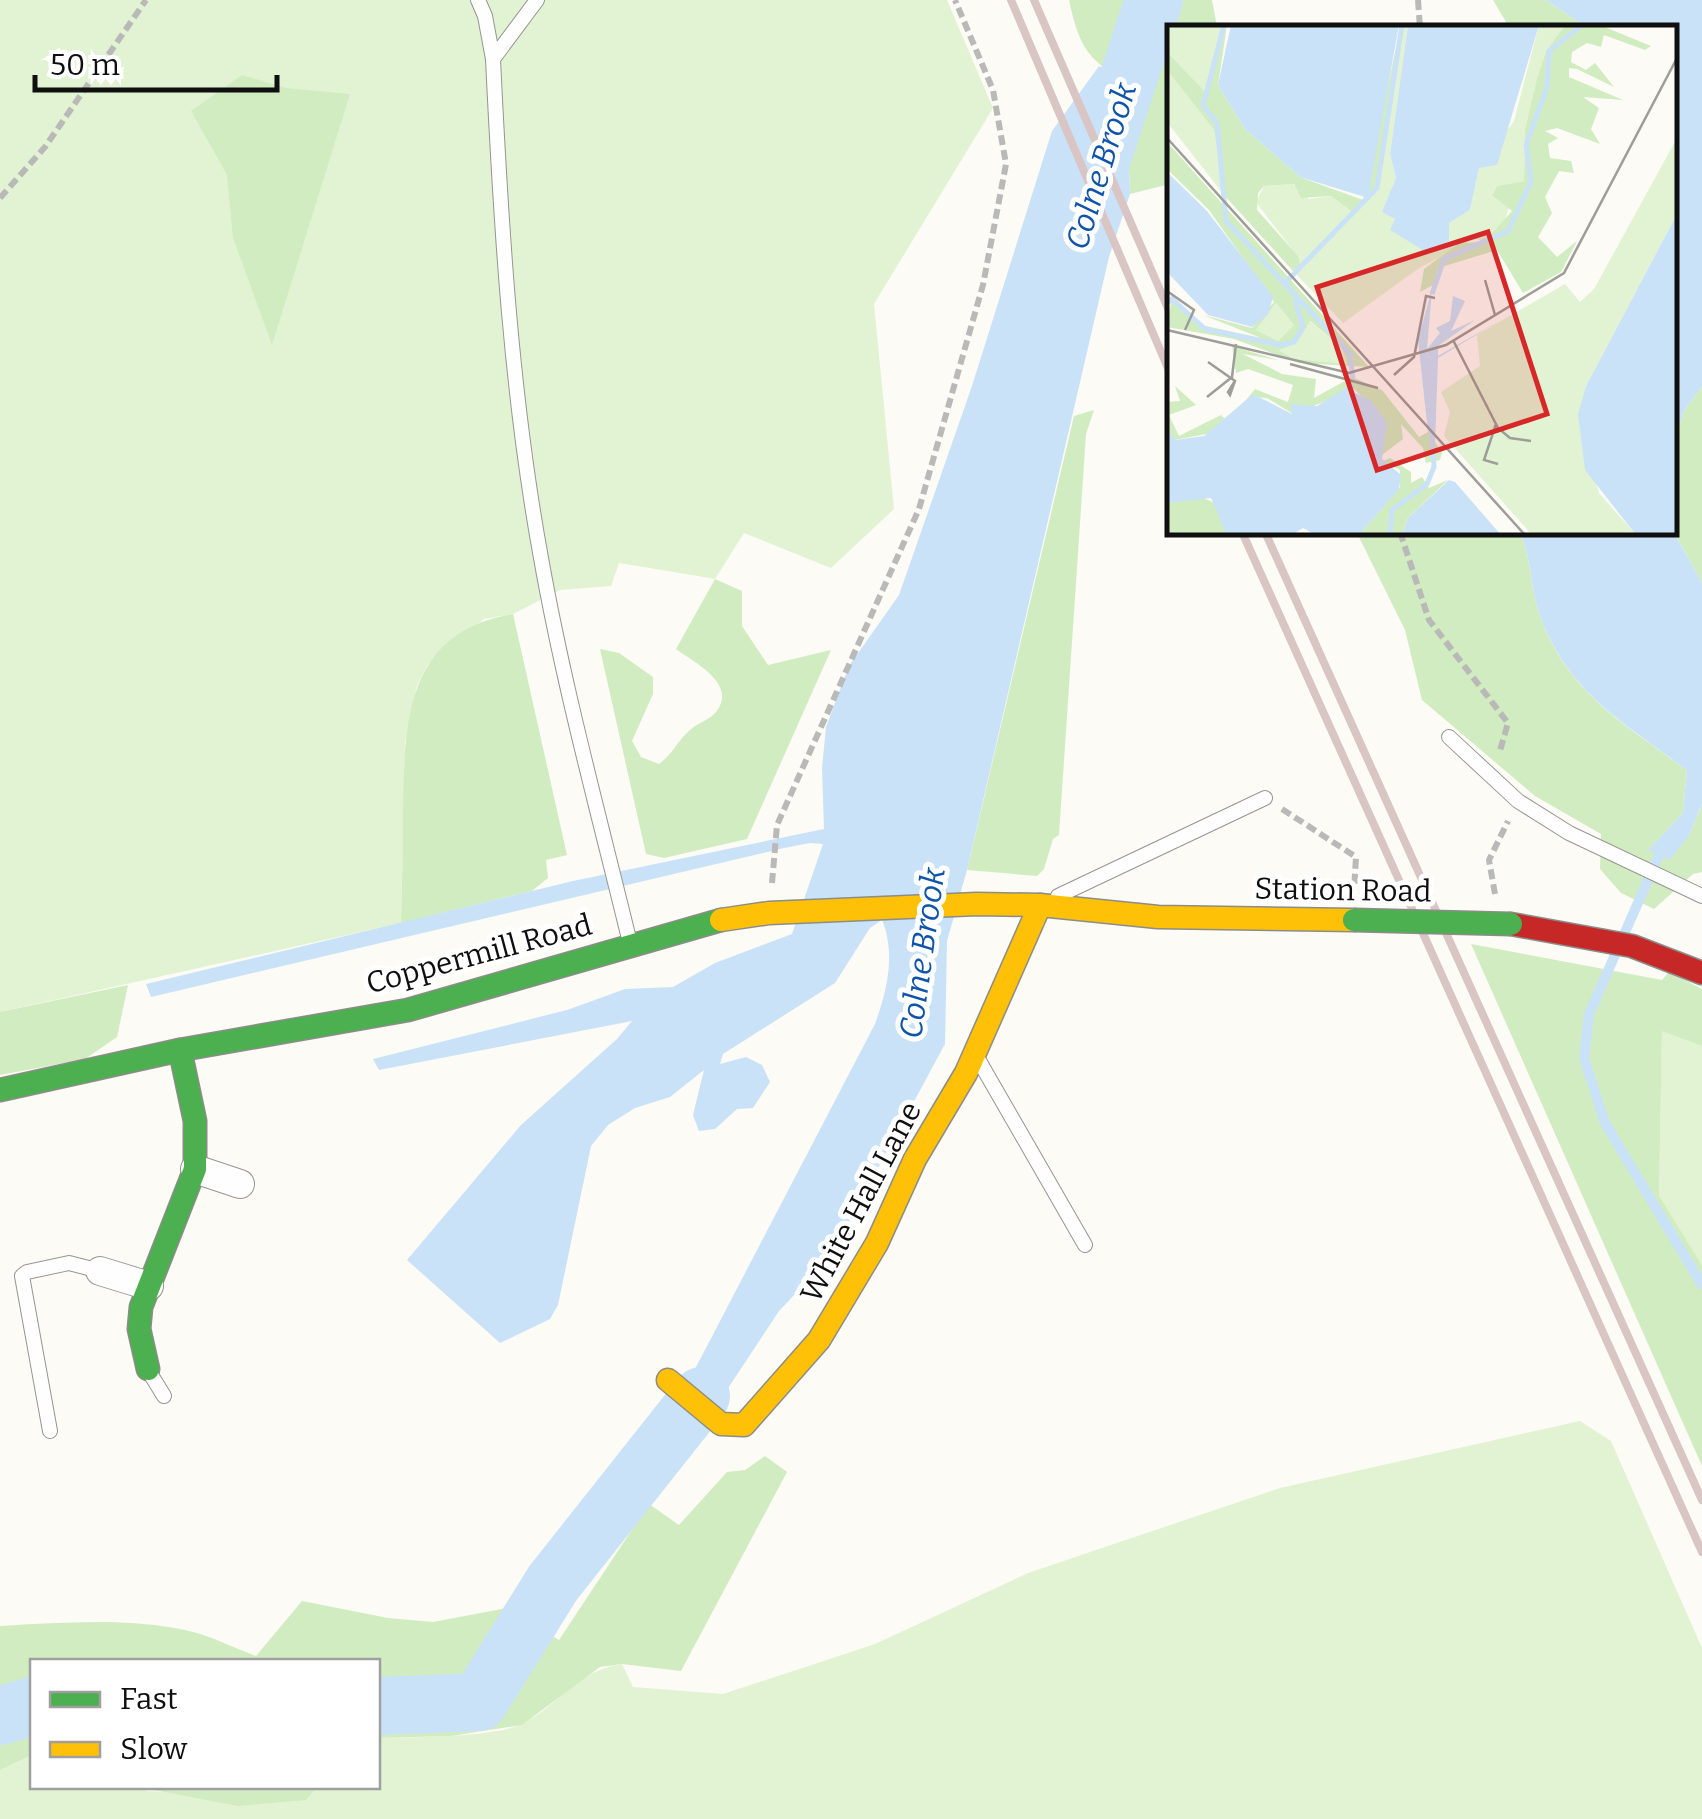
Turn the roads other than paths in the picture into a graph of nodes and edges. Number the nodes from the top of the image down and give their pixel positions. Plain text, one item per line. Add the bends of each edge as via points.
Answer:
1 (478, 0) edge
2 (537, 0) edge
3 (493, 60) junction
4 (1449, 737) dead end
5 (1265, 798) road end
6 (1702, 896) edge
7 (976, 904) joint
8 (1040, 905) junction
9 (630, 944) junction
10 (1702, 973) edge
11 (180, 1050) junction
12 (975, 1054) junction
13 (0, 1090) edge
14 (194, 1169) junction
15 (240, 1184) dead end
16 (1086, 1244) dead end
17 (100, 1271) joint
18 (148, 1286) junction
19 (148, 1369) joint
20 (668, 1380) dead end
21 (164, 1396) dead end
22 (50, 1431) dead end

1 - 3 lane
2 - 3 lane
3 - 9 lane via 519,413 558,648
4 - 6 lane via 1518,801 1569,833
5 - 8 lane
7 - 8 street, Station Road
7 - 9 street, Coppermill Road via 769,912
8 - 10 street, Station Road, bridge via 1158,917 1504,917 1592,933 1671,956
8 - 12 street, White Hall Lane
9 - 11 street, Coppermill Road via 408,1010
11 - 13 street, Coppermill Road
11 - 14 street via 195,1120
12 - 16 lane
12 - 20 street, White Hall Lane via 819,1340 744,1425 721,1424
14 - 15 street
14 - 18 street
17 - 18 street
17 - 22 lane via 68,1263 22,1276
18 - 19 street via 139,1329
19 - 21 lane

